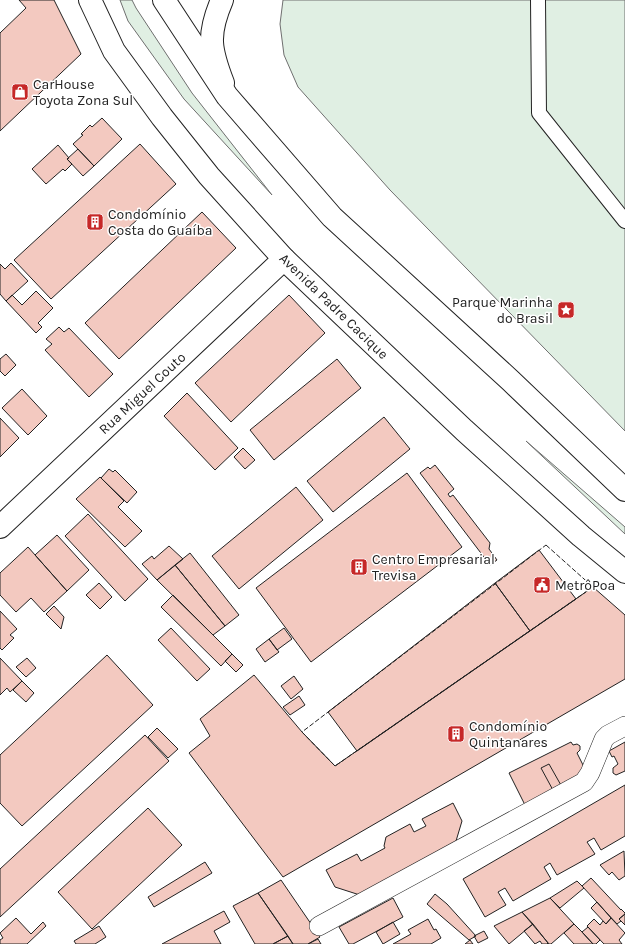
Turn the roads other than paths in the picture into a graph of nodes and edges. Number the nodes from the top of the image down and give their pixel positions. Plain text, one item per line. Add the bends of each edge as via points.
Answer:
1 (90, 0) edge
2 (164, 0) edge
3 (222, 0) edge
4 (538, 0) edge
5 (227, 96) junction
6 (625, 221) edge
7 (284, 259) junction
8 (625, 490) edge
9 (0, 527) edge
10 (625, 572) edge
11 (625, 726) edge
12 (318, 926) dead end

1 - 7 main road, Avenida Padre Cacique via 114,51 162,117 209,176
2 - 5 main road
3 - 5 main road via 211,36 213,57
4 - 6 street via 539,113
5 - 8 main road via 332,217
7 - 9 main road, Rua Miguel Couto
7 - 10 main road, Avenida Padre Cacique via 464,430
11 - 12 street via 604,739 584,782

